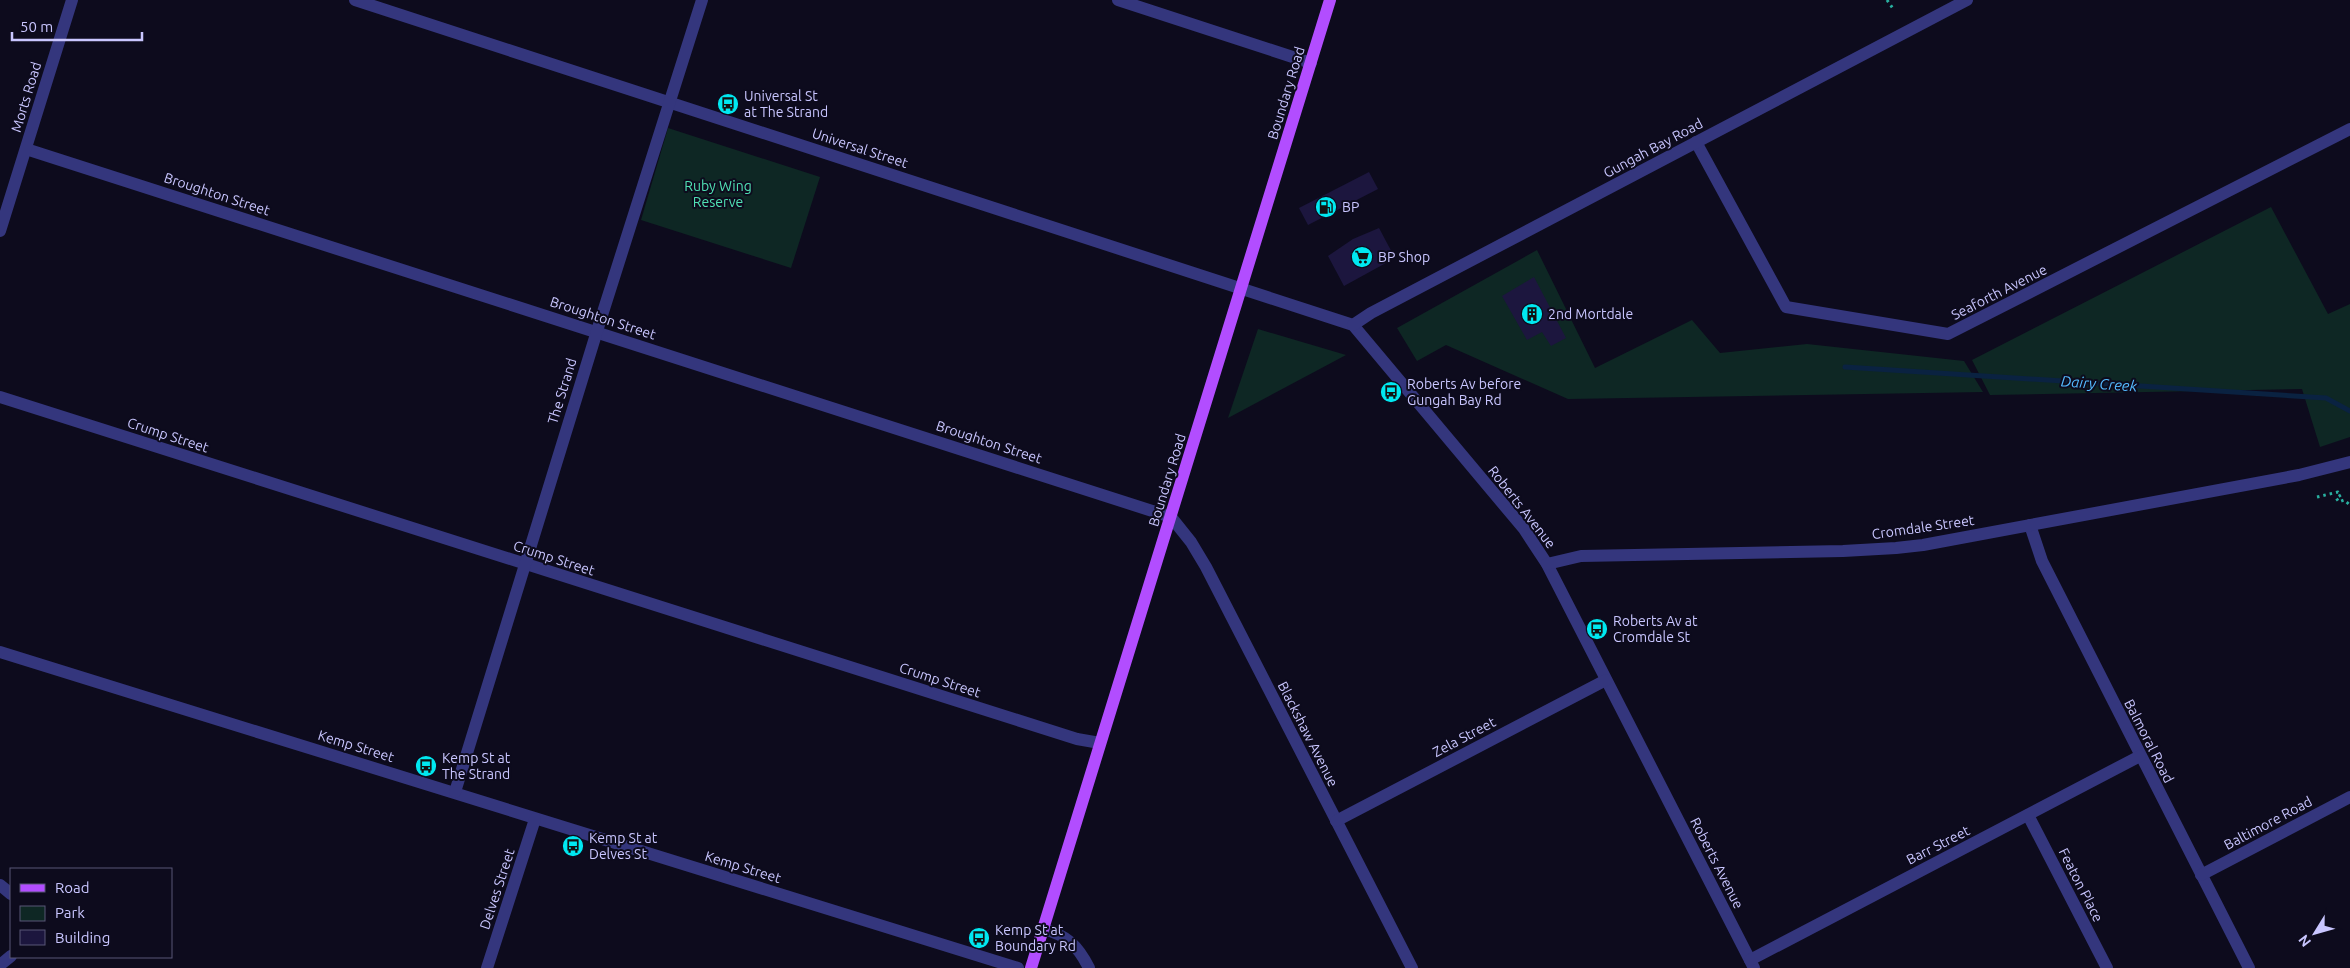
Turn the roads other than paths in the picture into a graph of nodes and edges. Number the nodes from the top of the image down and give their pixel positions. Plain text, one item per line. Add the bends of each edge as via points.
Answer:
1 (72, 0) edge
2 (354, 0) edge
3 (702, 0) edge
4 (1118, 0) edge
5 (1330, 0) edge
6 (1967, 0) edge
7 (1311, 64) junction
8 (669, 102) junction
9 (2350, 129) edge
10 (1696, 142) junction
11 (26, 149) junction
12 (0, 231) edge
13 (1242, 288) junction
14 (1354, 325) junction
15 (596, 331) junction
16 (0, 397) edge
17 (2350, 462) edge
18 (1171, 517) junction
19 (2030, 525) junction
20 (524, 564) junction
21 (1547, 564) junction
22 (0, 652) edge
23 (1606, 680) junction
24 (1100, 743) junction
25 (2140, 756) junction
26 (455, 792) junction
27 (2350, 797) edge
28 (2028, 815) junction
29 (535, 819) junction
30 (1336, 821) junction
31 (2201, 875) junction
32 (0, 885) edge
33 (10, 893) edge
34 (1042, 929) junction
35 (10, 957) edge
36 (1752, 964) edge
37 (0, 965) edge
38 (487, 968) edge
39 (1018, 968) edge
40 (1031, 968) edge
41 (1090, 968) edge
42 (1412, 968) edge
43 (2107, 968) edge
44 (2249, 968) edge

1 - 11 street, Morts Road
2 - 8 street, Universal Street
3 - 8 street, The Strand
4 - 7 street
5 - 7 main road, Boundary Road
6 - 10 street, Gungah Bay Road
7 - 13 main road, Boundary Road
8 - 13 street, Universal Street
8 - 15 street, The Strand
9 - 10 street, Seaforth Avenue via 1948,334 1786,307
10 - 14 street, Gungah Bay Road via 1371,313
11 - 12 street, Morts Road
11 - 15 street, Broughton Street
13 - 14 street
13 - 18 main road, Boundary Road
14 - 21 street, Roberts Avenue via 1524,529
15 - 18 street, Broughton Street
15 - 20 street, The Strand
16 - 20 street, Crump Street
17 - 19 street, Cromdale Street via 2299,475
18 - 24 main road, Boundary Road
18 - 30 street, Blackshaw Avenue via 1206,567
19 - 21 street, Cromdale Street via 1924,545 1868,550 1582,556
19 - 25 street, Balmoral Road via 2042,561
20 - 24 street, Crump Street via 1077,739
20 - 26 street, The Strand
21 - 23 street, Roberts Avenue
22 - 26 street, Kemp Street
23 - 30 street, Zela Street
23 - 36 street, Roberts Avenue
24 - 34 main road, Boundary Road
25 - 28 street, Barr Street
25 - 31 street, Balmoral Road
26 - 29 street, Kemp Street
27 - 31 street, Baltimore Road
28 - 36 street, Barr Street
28 - 43 street, Featon Place
29 - 38 street, Delves Street
29 - 39 street, Kemp Street
30 - 42 street, Blackshaw Avenue
31 - 44 street, Balmoral Road
32 - 33 street
34 - 40 main road, Boundary Road
34 - 41 street via 1058,933 1070,941
35 - 37 street

